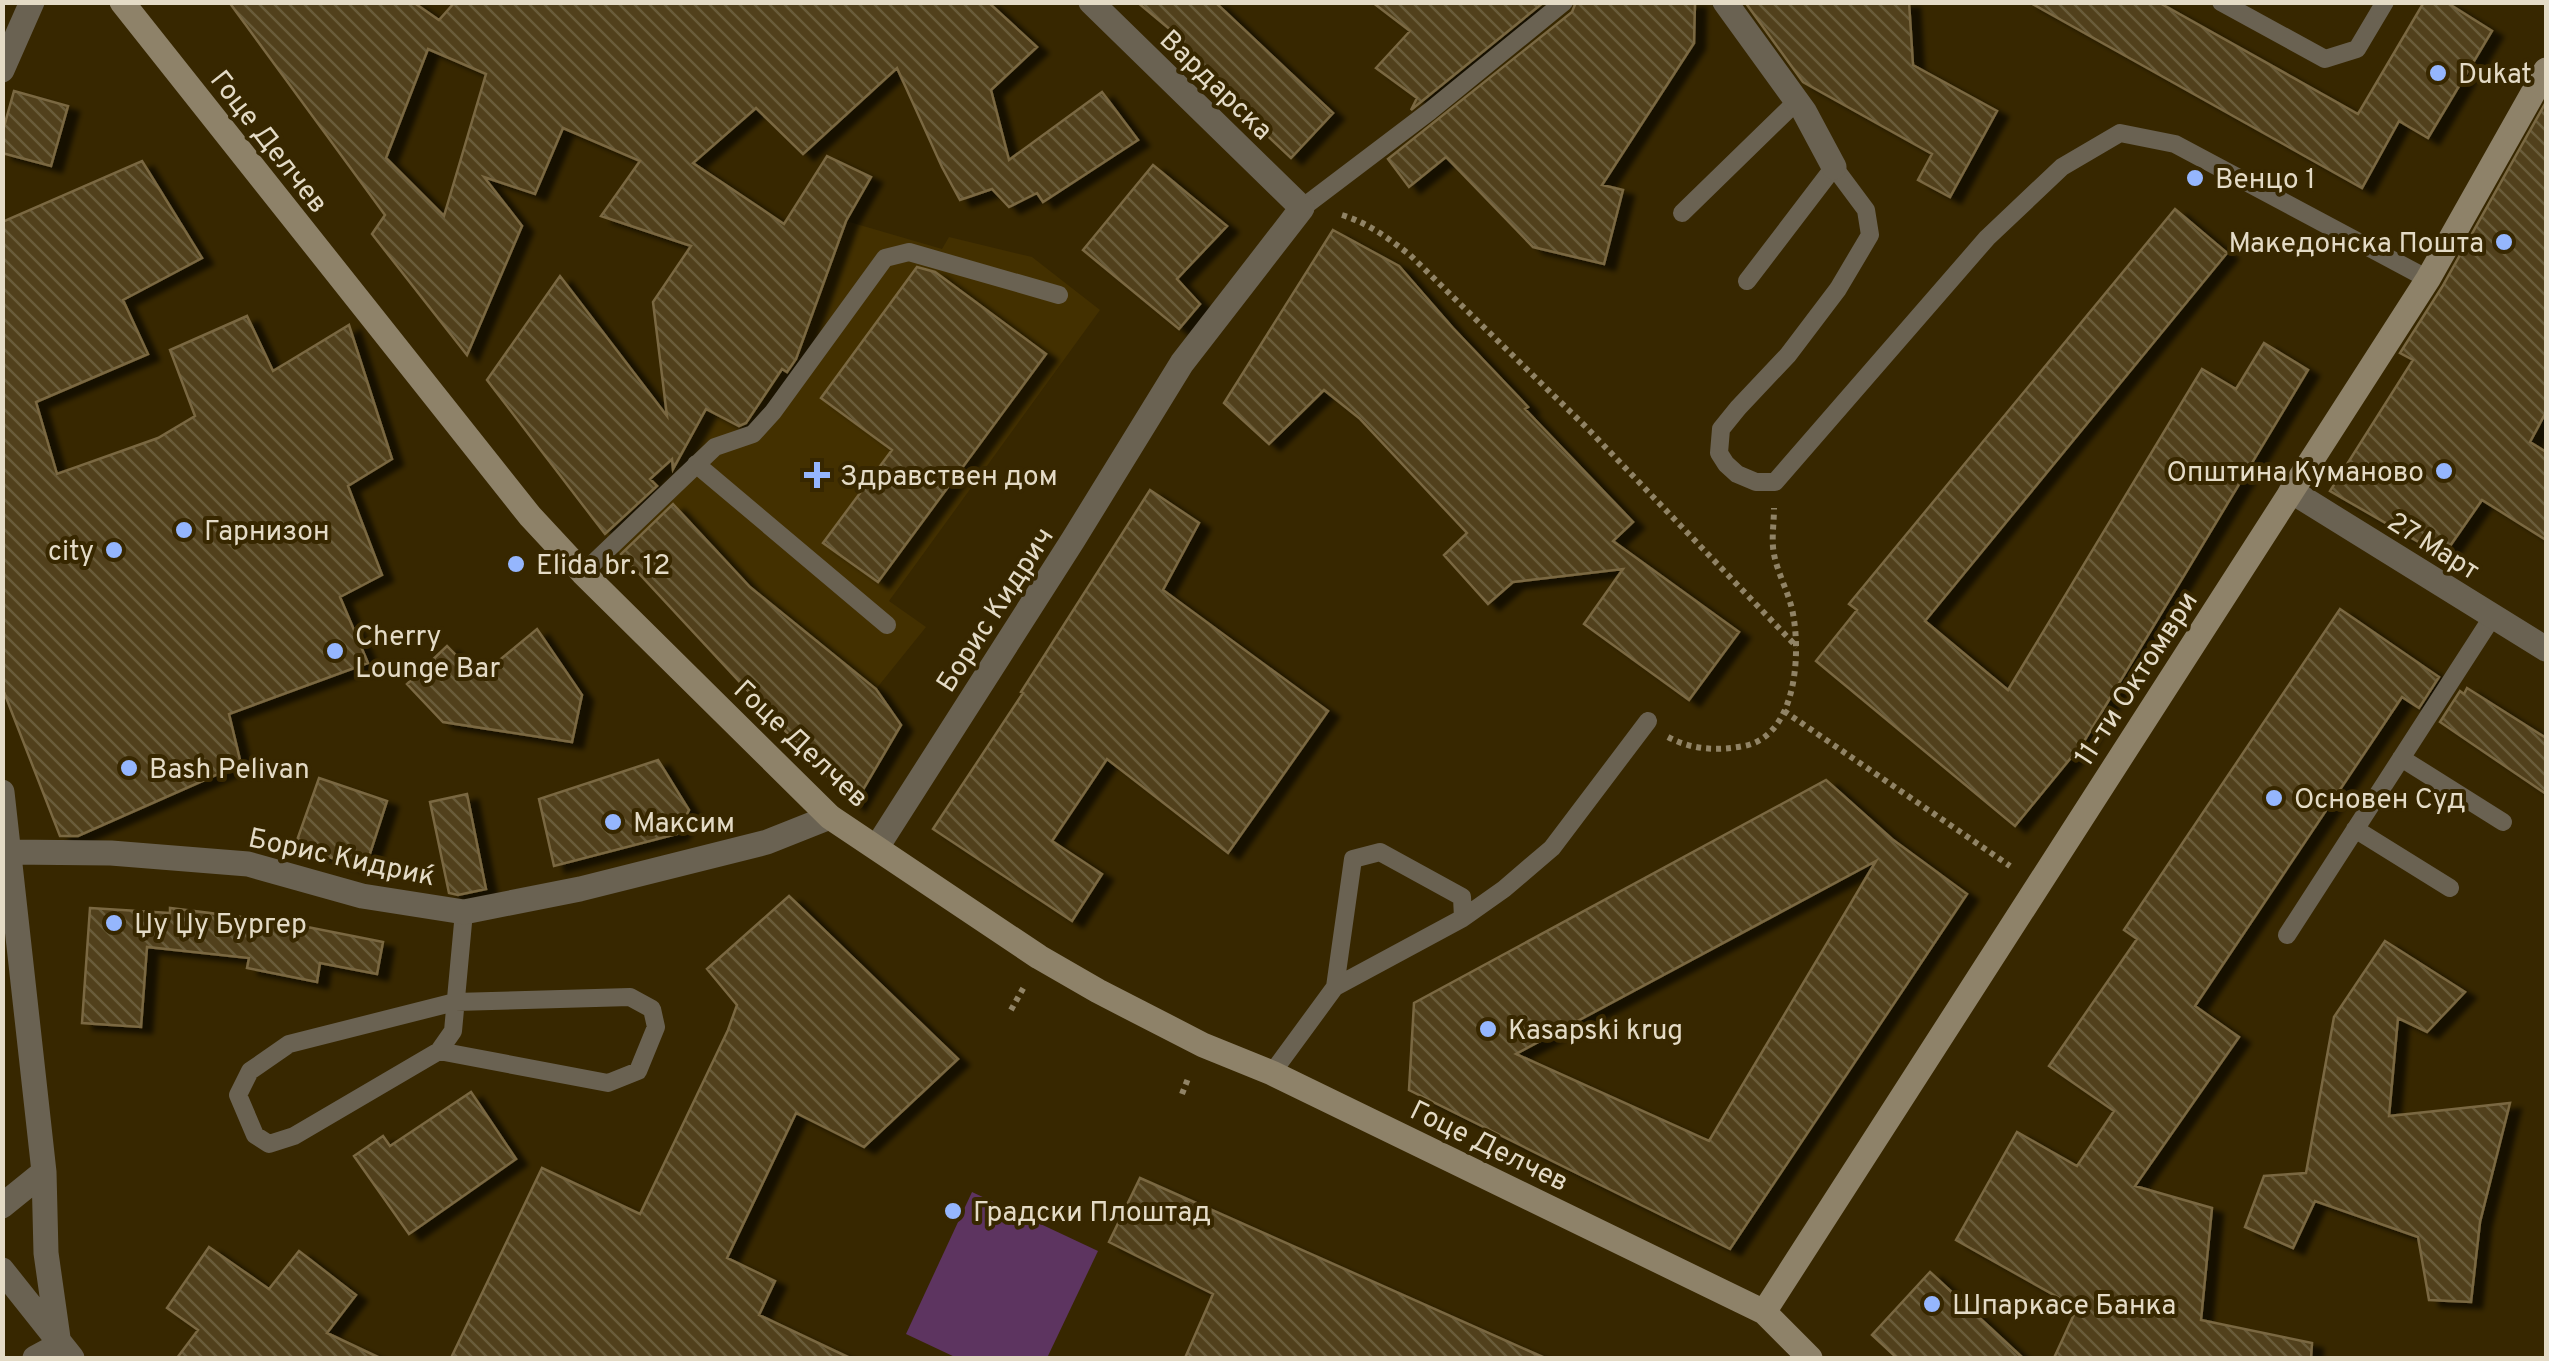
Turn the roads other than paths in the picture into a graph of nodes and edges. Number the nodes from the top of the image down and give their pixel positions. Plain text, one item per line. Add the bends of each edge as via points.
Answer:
1 (32, 2) edge
2 (122, 2) edge
3 (1091, 2) edge
4 (1564, 2) edge
5 (1726, 2) edge
6 (2221, 2) edge
7 (2385, 2) edge
8 (2, 70) edge
9 (2546, 70) edge
10 (1797, 101) junction
11 (1834, 167) junction
12 (1302, 208) junction
13 (1682, 212) dead end
14 (1747, 280) dead end
15 (2428, 280) junction
16 (1059, 295) dead end
17 (696, 464) junction
18 (2291, 491) junction
19 (584, 573) junction
20 (2493, 616) junction
21 (888, 625) dead end
22 (2546, 649) edge
23 (1648, 720) road end
24 (2401, 758) junction
25 (2, 792) edge
26 (830, 817) junction
27 (2503, 822) dead end
28 (2355, 830) junction
29 (877, 848) junction
30 (8, 852) junction
31 (2450, 888) dead end
32 (464, 912) junction
33 (1463, 918) junction
34 (2287, 935) dead end
35 (1335, 988) junction
36 (455, 1002) junction
37 (440, 1051) junction
38 (1272, 1073) junction
39 (44, 1172) junction
40 (2, 1206) edge
41 (2, 1270) edge
42 (1764, 1312) junction
43 (66, 1352) edge
44 (35, 1358) edge
45 (1810, 1358) edge

1 - 8 street
2 - 19 street, Гоце Делчев via 530,516
3 - 12 street, Вардарска
4 - 12 lane
5 - 10 street
6 - 7 lane via 2325,59 2357,50
9 - 15 street, 11-ти Октомври
10 - 11 street
10 - 13 lane
11 - 14 lane
11 - 15 lane via 1866,210 1870,236 1798,342 1721,430 1719,453 1726,464 1756,482 1774,482 1988,238 2062,167 2120,134 2175,144
12 - 29 street, Борис Кидрич via 1182,363
15 - 18 street, 11-ти Октомври
16 - 17 lane via 909,252 885,258 753,434 715,447
17 - 19 lane
17 - 21 lane
18 - 20 street, 27 Март
18 - 42 street, 11-ти Октомври
19 - 26 street, Гоце Делчев
20 - 22 street, 27 Март
20 - 24 lane
23 - 33 lane via 1552,848
24 - 27 lane
24 - 28 lane
25 - 30 street
26 - 29 street, Гоце Делчев
26 - 32 street, Борис Кидриќ via 766,842
28 - 31 lane
28 - 34 lane
29 - 38 street, Гоце Делчев via 1098,991
30 - 32 street, Борис Кидриќ via 248,864 362,896
30 - 39 street
32 - 36 lane
33 - 35 lane
33 - 35 lane via 1462,897 1380,852 1354,859
35 - 38 lane
36 - 37 lane via 452,1032
36 - 37 lane via 630,997 652,1009 656,1027 638,1072 608,1083
36 - 37 lane via 289,1044 250,1071 238,1094 255,1135 269,1144
38 - 42 street, Гоце Делчев
39 - 40 street
39 - 43 street via 46,1253
41 - 43 street
42 - 45 street, Гоце Делчев
43 - 44 street

